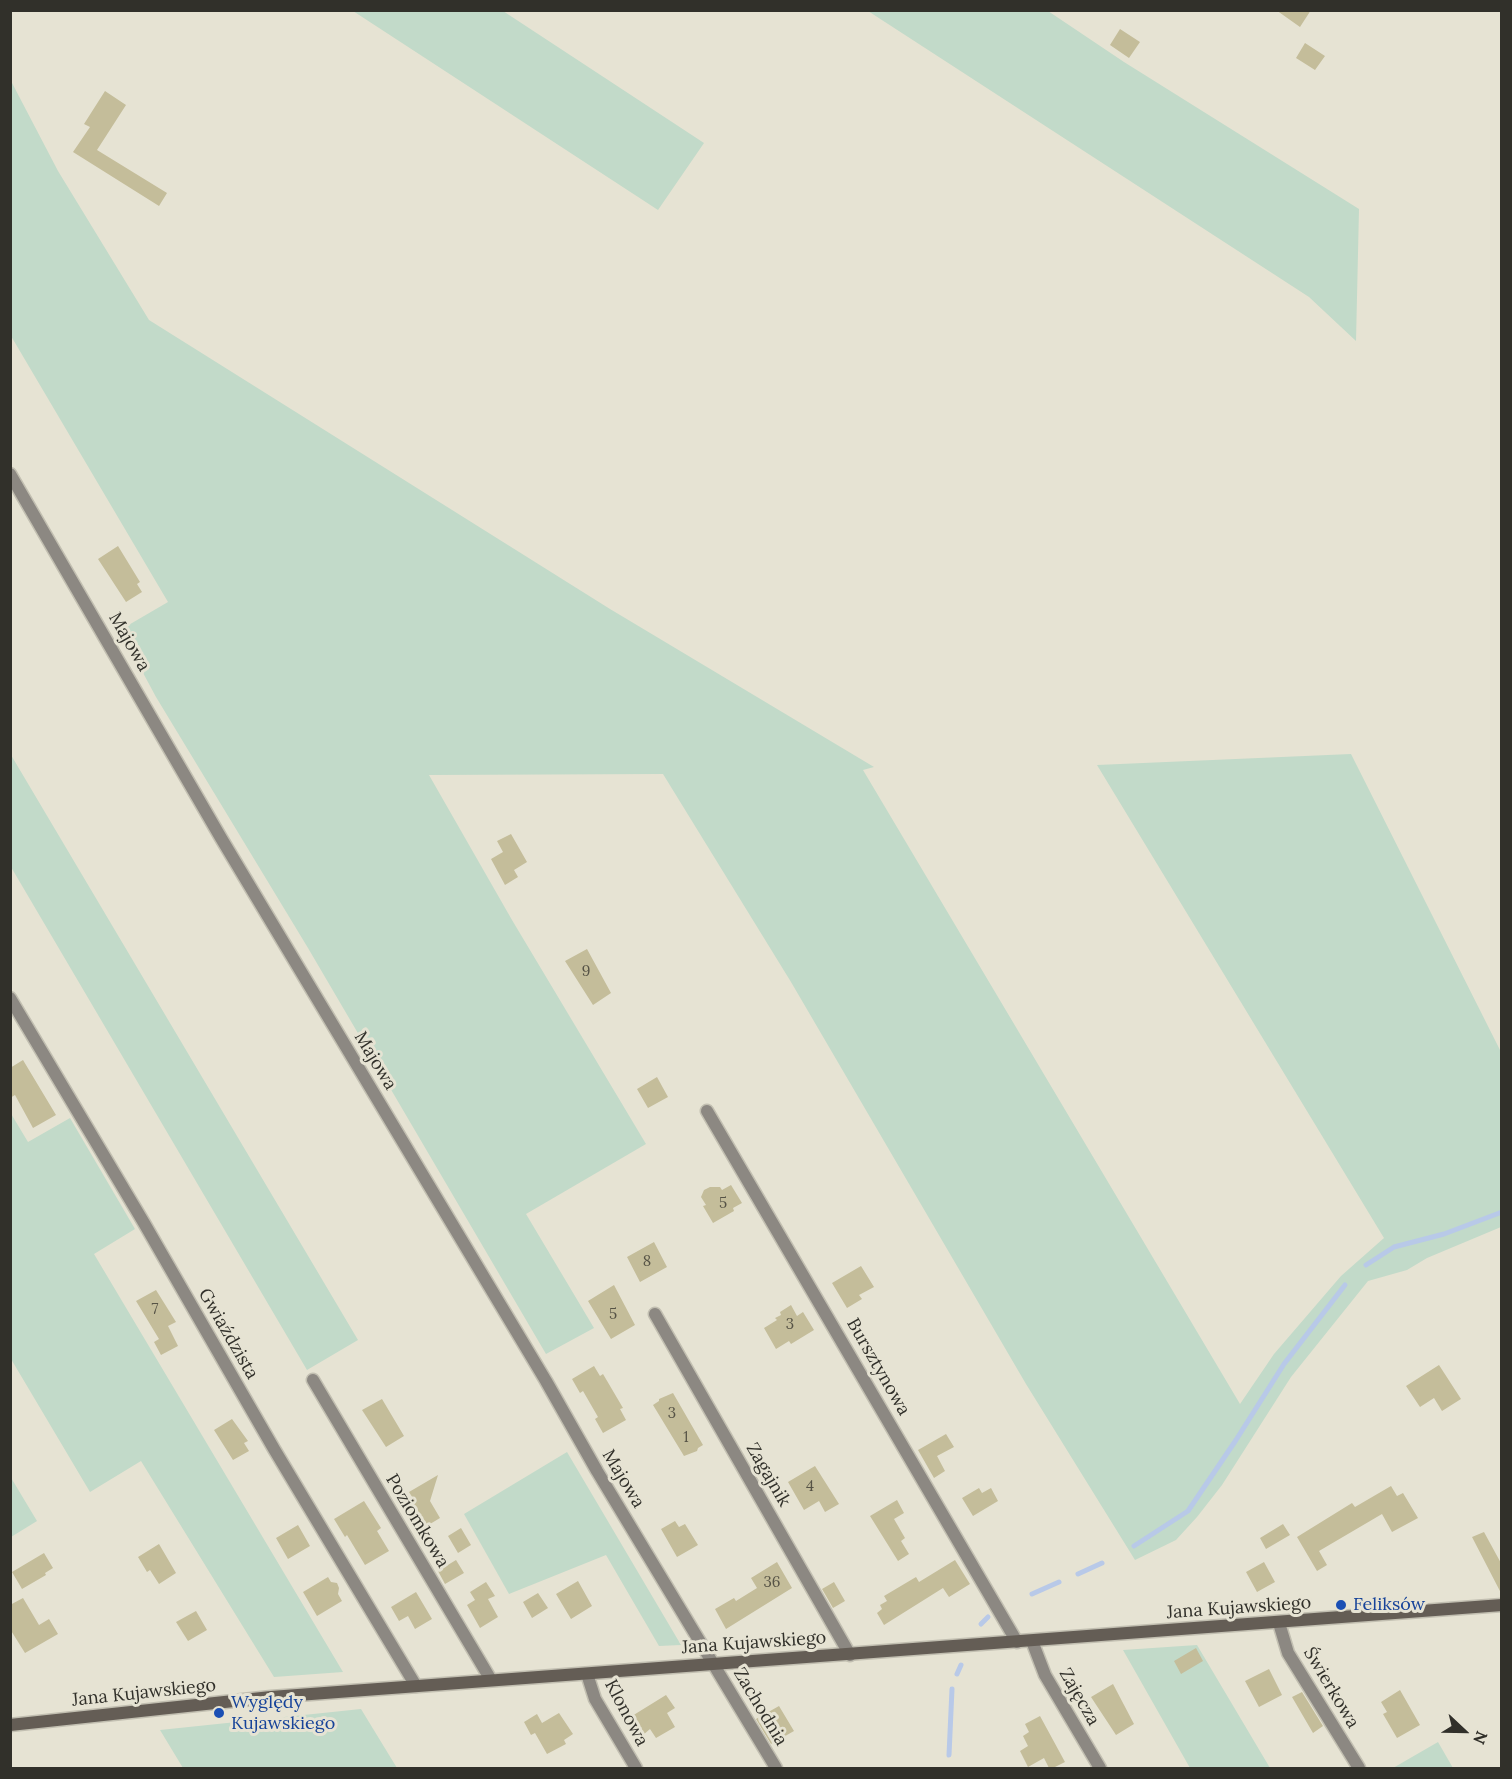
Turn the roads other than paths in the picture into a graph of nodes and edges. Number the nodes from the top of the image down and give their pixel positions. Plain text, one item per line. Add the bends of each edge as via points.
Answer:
1 (10, 474) edge
2 (10, 998) edge
3 (707, 1111) dead end
4 (655, 1314) dead end
5 (313, 1380) dead end
6 (1502, 1605) edge
7 (1279, 1623) junction
8 (1032, 1641) junction
9 (1017, 1642) junction
10 (850, 1655) junction
11 (713, 1664) junction
12 (587, 1674) junction
13 (491, 1680) junction
14 (416, 1686) junction
15 (10, 1725) edge
16 (636, 1768) edge
17 (776, 1768) edge
18 (1100, 1768) edge
19 (1359, 1768) edge

1 - 11 street, Majowa via 221,838
2 - 14 street, Gwiaździsta
3 - 9 street, Bursztynowa
4 - 10 street, Zagajnik
5 - 13 street, Poziomkowa
6 - 7 main road, Jana Kujawskiego
7 - 8 main road, Jana Kujawskiego
7 - 19 street, Świerkowa via 1288,1653
8 - 9 main road, Jana Kujawskiego
8 - 18 street, Zajęcza via 1045,1675
9 - 10 main road, Jana Kujawskiego
10 - 11 main road, Jana Kujawskiego
11 - 12 main road, Jana Kujawskiego
11 - 17 street, Zachodnia
12 - 13 main road, Jana Kujawskiego
12 - 16 street, Klonowa via 595,1699
13 - 14 main road, Jana Kujawskiego
14 - 15 main road, Jana Kujawskiego

